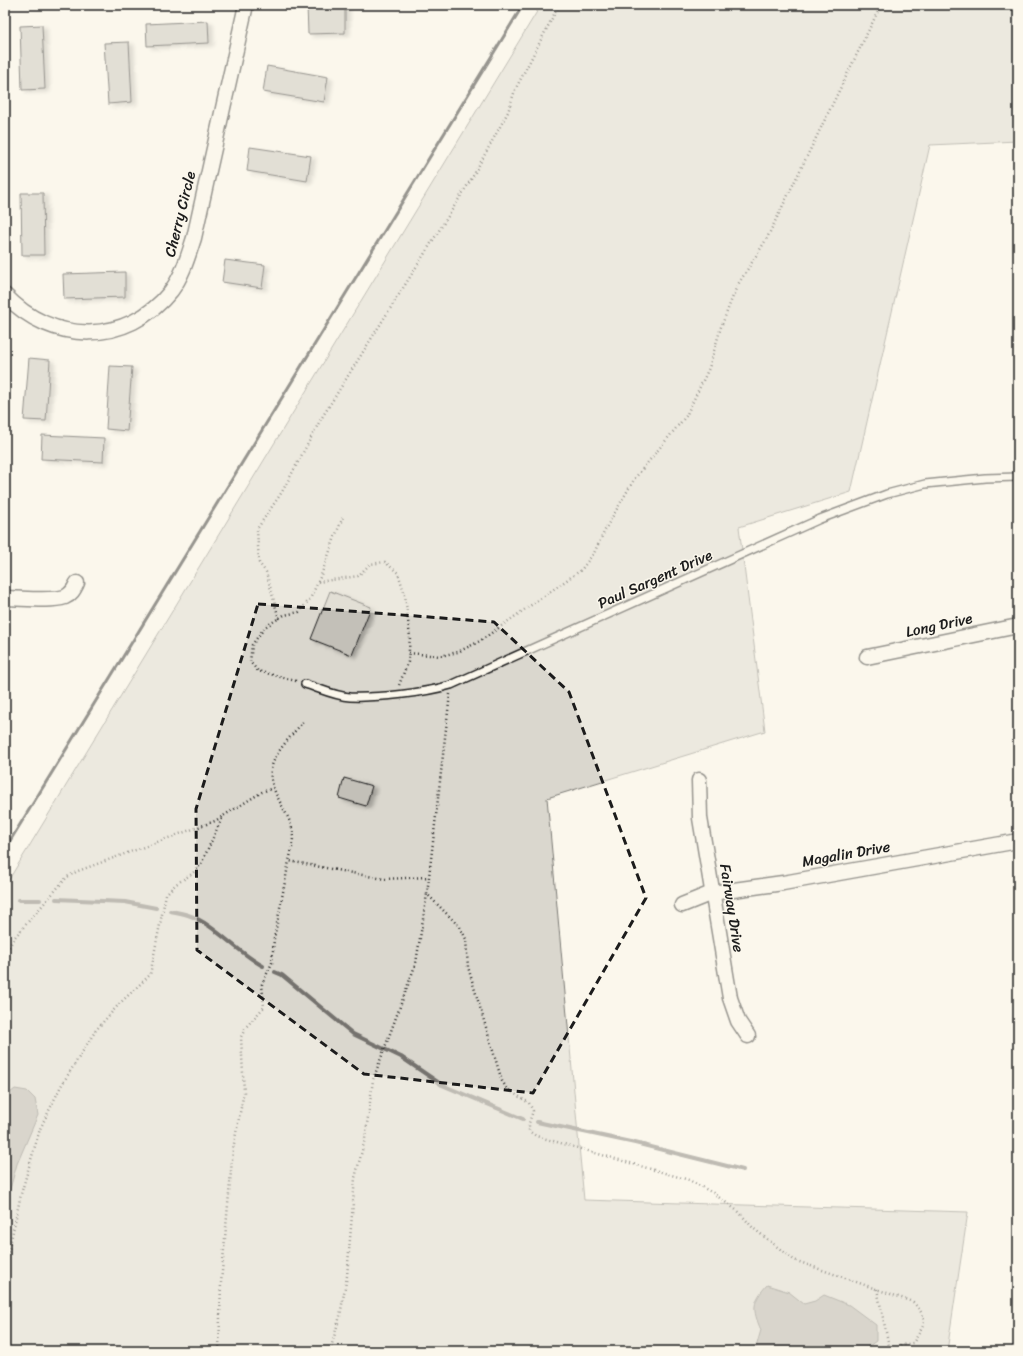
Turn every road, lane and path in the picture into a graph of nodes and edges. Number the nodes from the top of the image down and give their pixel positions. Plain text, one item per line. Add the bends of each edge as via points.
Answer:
1 (246, 5) edge
2 (559, 5) edge
3 (881, 5) edge
4 (5, 295) edge
5 (1018, 477) edge
6 (344, 515) dead end
7 (318, 582) junction
8 (77, 583) dead end
9 (5, 598) edge
10 (278, 619) junction
11 (1018, 626) edge
12 (409, 653) junction
13 (867, 657) dead end
14 (305, 684) joint
15 (451, 685) junction
16 (396, 693) junction
17 (303, 722) dead end
18 (699, 780) dead end
19 (274, 788) junction
20 (222, 818) junction
21 (1018, 840) edge
22 (289, 861) junction
23 (429, 877) junction
24 (712, 893) junction
25 (427, 894) junction
26 (682, 905) dead end
27 (5, 954) edge
28 (748, 1036) dead end
29 (5, 1268) edge
30 (877, 1289) junction
31 (219, 1351) edge
32 (330, 1351) edge
33 (890, 1351) edge
34 (896, 1351) edge

1 - 4 street, Cherry Circle via 194,238 182,274 171,290 148,312 126,325 108,331 88,333 67,332 49,325 32,317
2 - 10 path via 515,90 508,112 472,178 326,412 282,492 257,529 258,562 266,572
3 - 12 path via 766,240 737,286 709,368 686,416 634,478 594,553 581,570 480,641 458,652 440,656
5 - 15 lane, Paul Sargent Drive via 925,484 887,494 820,519
6 - 7 path
7 - 10 path via 310,599 299,612
7 - 12 path via 358,576 370,564 385,562 398,573 405,595 410,637
8 - 9 street via 73,591 65,597
10 - 14 path via 265,627 252,644 250,662 258,671
11 - 13 street, Long Drive
12 - 16 path
14 - 16 lane, Paul Sargent Drive via 348,697
15 - 16 lane, Paul Sargent Drive
15 - 23 path
17 - 19 path via 282,746 271,771
18 - 24 street, Fairway Drive via 700,818
19 - 20 path via 262,792
19 - 22 path via 291,826 293,844
20 - 27 path via 67,877 15,937
20 - 29 path via 201,864 166,894 150,975 96,1030 62,1086 40,1129 21,1194
21 - 24 street, Magalin Drive
22 - 23 path via 384,879
22 - 31 path via 272,963 262,984 264,1007 246,1026 241,1037 244,1092 233,1149 221,1283
23 - 25 path
24 - 26 street, Magalin Drive
24 - 28 street, Fairway Drive via 730,998 738,1021
25 - 30 path via 460,928 466,939 468,967 502,1081 507,1089 529,1103 532,1111 529,1132 689,1180 739,1212 752,1228 794,1260
25 - 32 path via 416,963 373,1080 365,1139 355,1178 347,1276 340,1316
30 - 33 path
30 - 34 path via 912,1302 923,1314 924,1325 913,1344 901,1345

